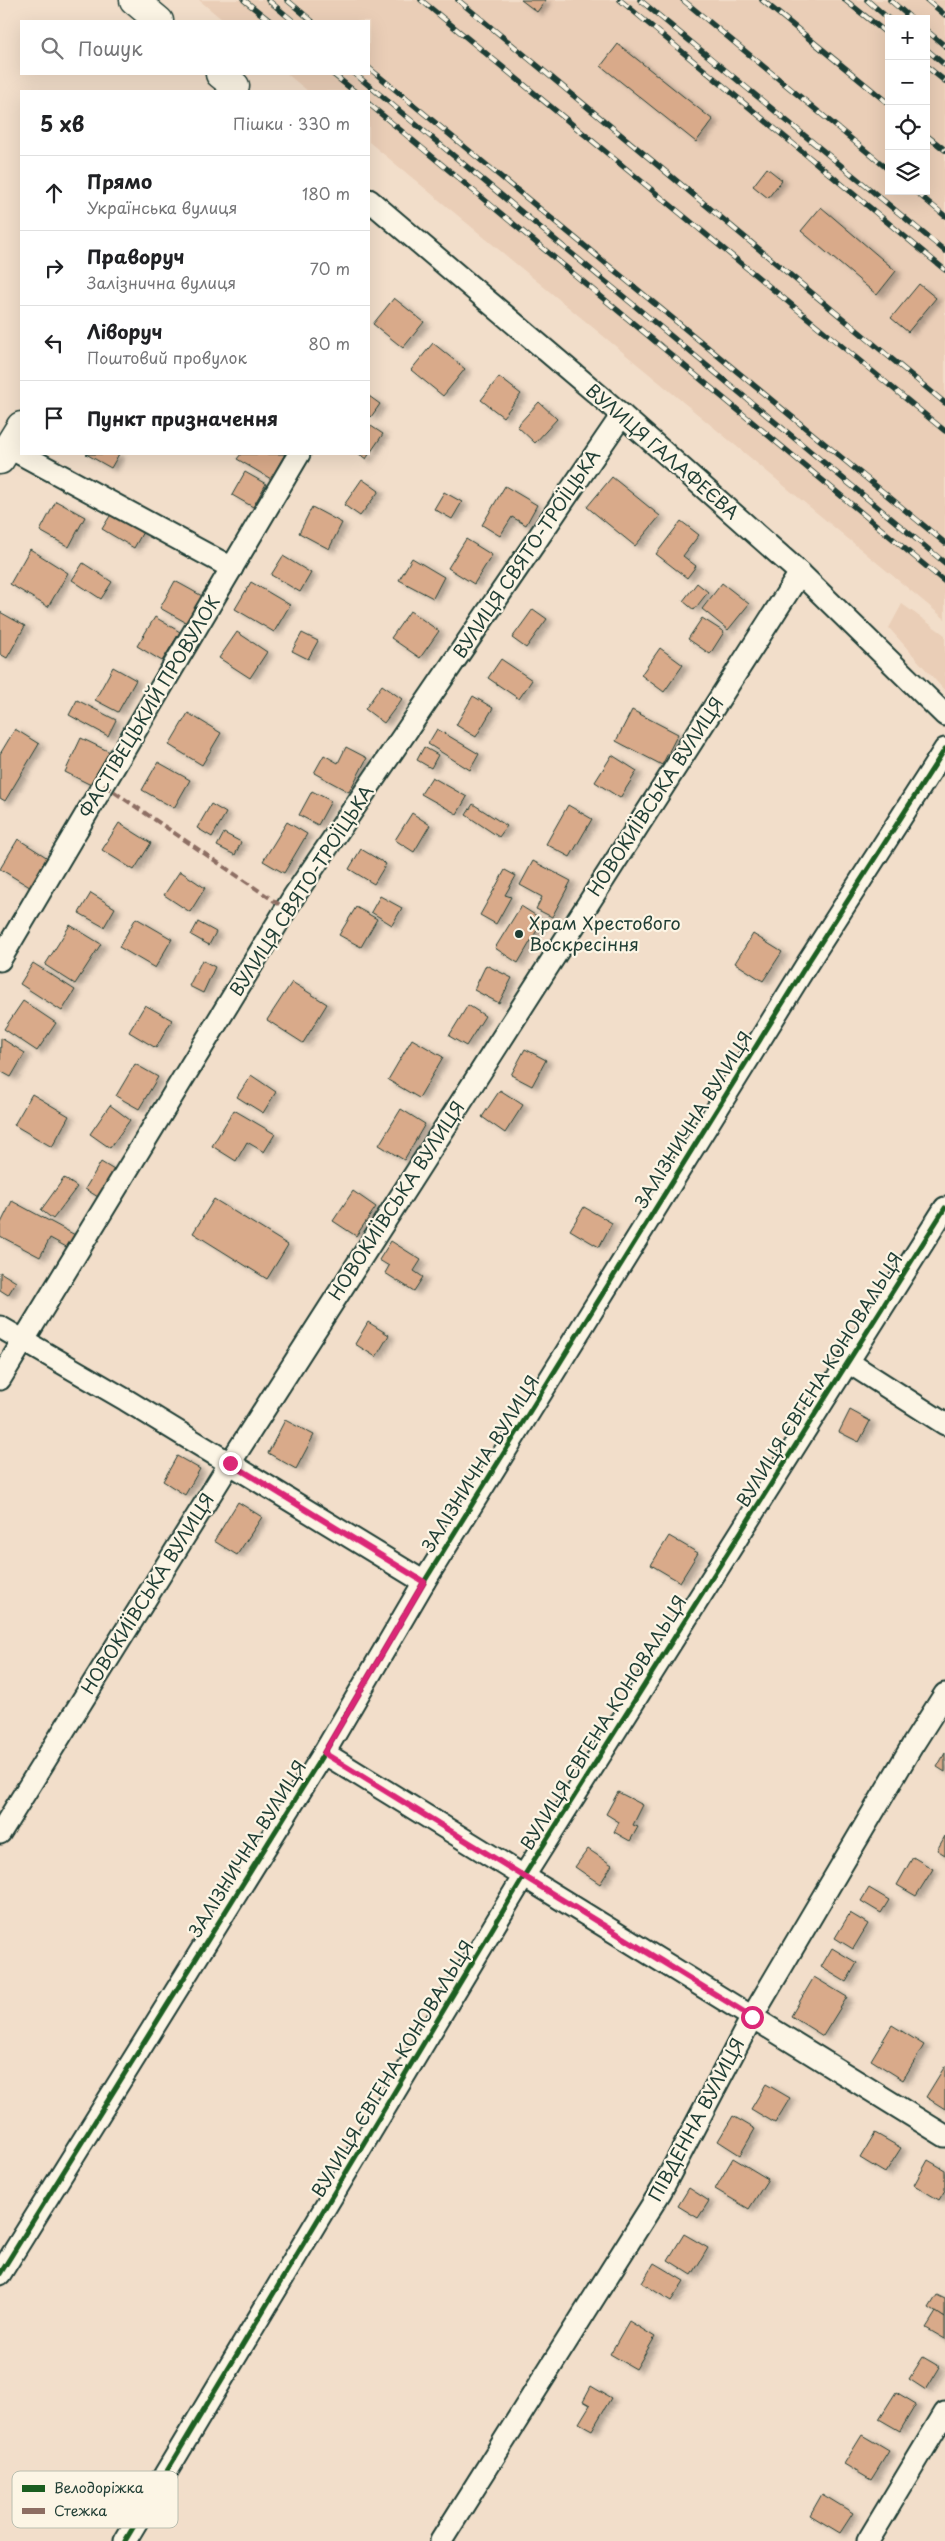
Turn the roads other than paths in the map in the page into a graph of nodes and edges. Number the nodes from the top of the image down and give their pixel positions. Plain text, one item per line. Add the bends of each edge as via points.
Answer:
1 (134, 0) edge
2 (158, 20) edge
3 (370, 201) edge
4 (622, 415) junction
5 (30, 455) edge
6 (298, 455) edge
7 (232, 568) junction
8 (800, 573) junction
9 (945, 715) edge
10 (945, 749) edge
11 (0, 960) edge
12 (945, 1208) edge
13 (0, 1326) edge
14 (24, 1341) junction
15 (848, 1362) junction
16 (0, 1379) edge
17 (945, 1424) edge
18 (230, 1463) junction
19 (424, 1582) junction
20 (945, 1694) edge
21 (324, 1753) junction
22 (0, 1833) edge
23 (524, 1876) junction
24 (752, 2017) junction
25 (945, 2136) edge
26 (0, 2274) edge
27 (945, 2412) edge
28 (167, 2471) edge
29 (133, 2528) edge
30 (125, 2541) edge
31 (441, 2541) edge
32 (868, 2541) edge

1 - 2 main road
3 - 4 street, ВУЛИЦЯ ГАЛАФЕЄВА
4 - 8 street, ВУЛИЦЯ ГАЛАФЕЄВА
4 - 14 street, ВУЛИЦЯ СВЯТО-ТРОЇЦЬКА via 294,896
5 - 7 street
6 - 7 street, ФАСТІВЕЦЬКИЙ ПРОВУЛОК
7 - 11 street, ФАСТІВЕЦЬКИЙ ПРОВУЛОК
8 - 9 street, ВУЛИЦЯ ГАЛАФЕЄВА
8 - 18 street, НОВОКИЇВСЬКА ВУЛИЦЯ
10 - 19 street, ЗАЛІЗНИЧНА ВУЛИЦЯ via 807,964
12 - 15 street, ВУЛИЦЯ ЄВГЕНА КОНОВАЛЬЦЯ
13 - 14 street
14 - 16 street, ВУЛИЦЯ СВЯТО-ТРОЇЦЬКА
14 - 18 street
15 - 17 street
15 - 23 street, ВУЛИЦЯ ЄВГЕНА КОНОВАЛЬЦЯ
18 - 19 street
18 - 22 street, НОВОКИЇВСЬКА ВУЛИЦЯ
19 - 21 street, ЗАЛІЗНИЧНА ВУЛИЦЯ
20 - 24 street, ПІВДЕННА ВУЛИЦЯ
21 - 23 street
21 - 26 street, ЗАЛІЗНИЧНА ВУЛИЦЯ
23 - 24 street
23 - 28 street, ВУЛИЦЯ ЄВГЕНА КОНОВАЛЬЦЯ
24 - 25 street
24 - 31 street, ПІВДЕННА ВУЛИЦЯ via 661,2191
27 - 32 street
29 - 30 street, ВУЛИЦЯ ЄВГЕНА КОНОВАЛЬЦЯ

